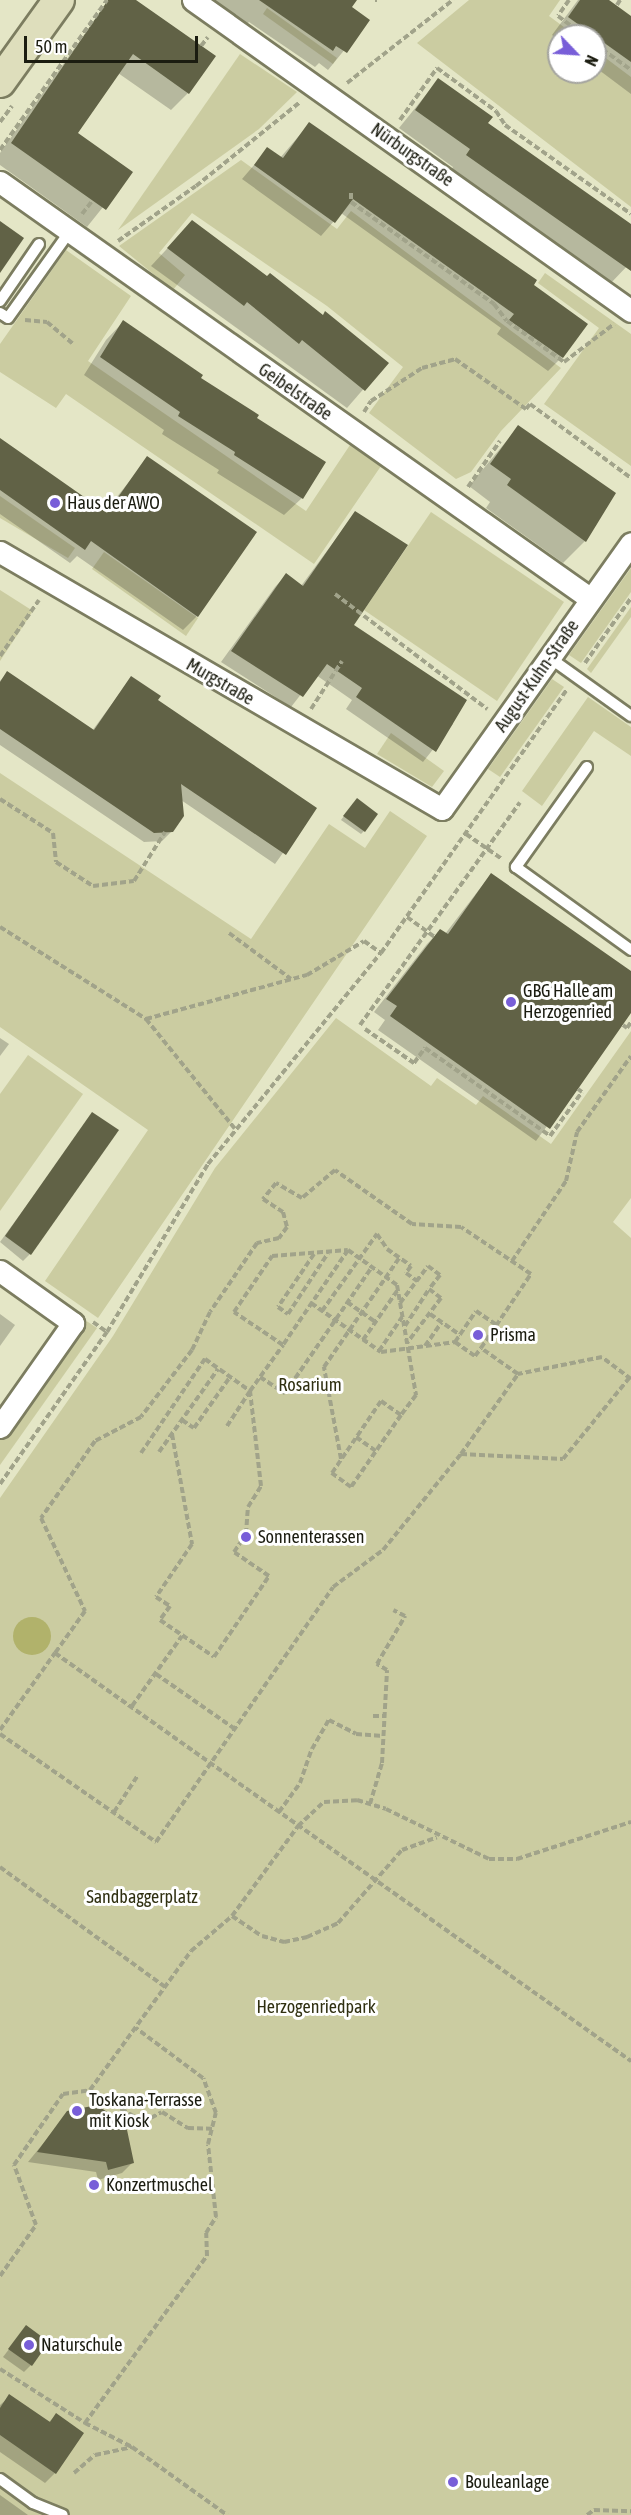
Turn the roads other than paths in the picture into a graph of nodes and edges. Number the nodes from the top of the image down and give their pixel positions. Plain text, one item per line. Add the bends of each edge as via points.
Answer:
1 (59, 0) edge
2 (194, 0) edge
3 (0, 82) edge
4 (0, 182) edge
5 (70, 231) junction
6 (39, 244) dead end
7 (0, 301) edge
8 (627, 314) edge
9 (4, 315) edge
10 (631, 543) edge
11 (0, 552) edge
12 (591, 599) junction
13 (550, 658) junction
14 (631, 716) edge
15 (587, 767) dead end
16 (442, 810) joint
17 (631, 950) edge
18 (0, 1271) edge
19 (0, 1427) edge
20 (0, 2480) edge
21 (63, 2515) edge

1 - 3 street
2 - 8 street, Nürburgstraße
4 - 5 street, Geibelstraße
5 - 9 lane
5 - 12 street, Geibelstraße
6 - 7 lane
10 - 12 street, August-Kuhn-Straße
11 - 16 street, Murgstraße
12 - 13 street, August-Kuhn-Straße
13 - 14 lane
13 - 16 street, August-Kuhn-Straße
15 - 17 lane via 516,867
18 - 19 street via 73,1323
20 - 21 lane via 33,2503

